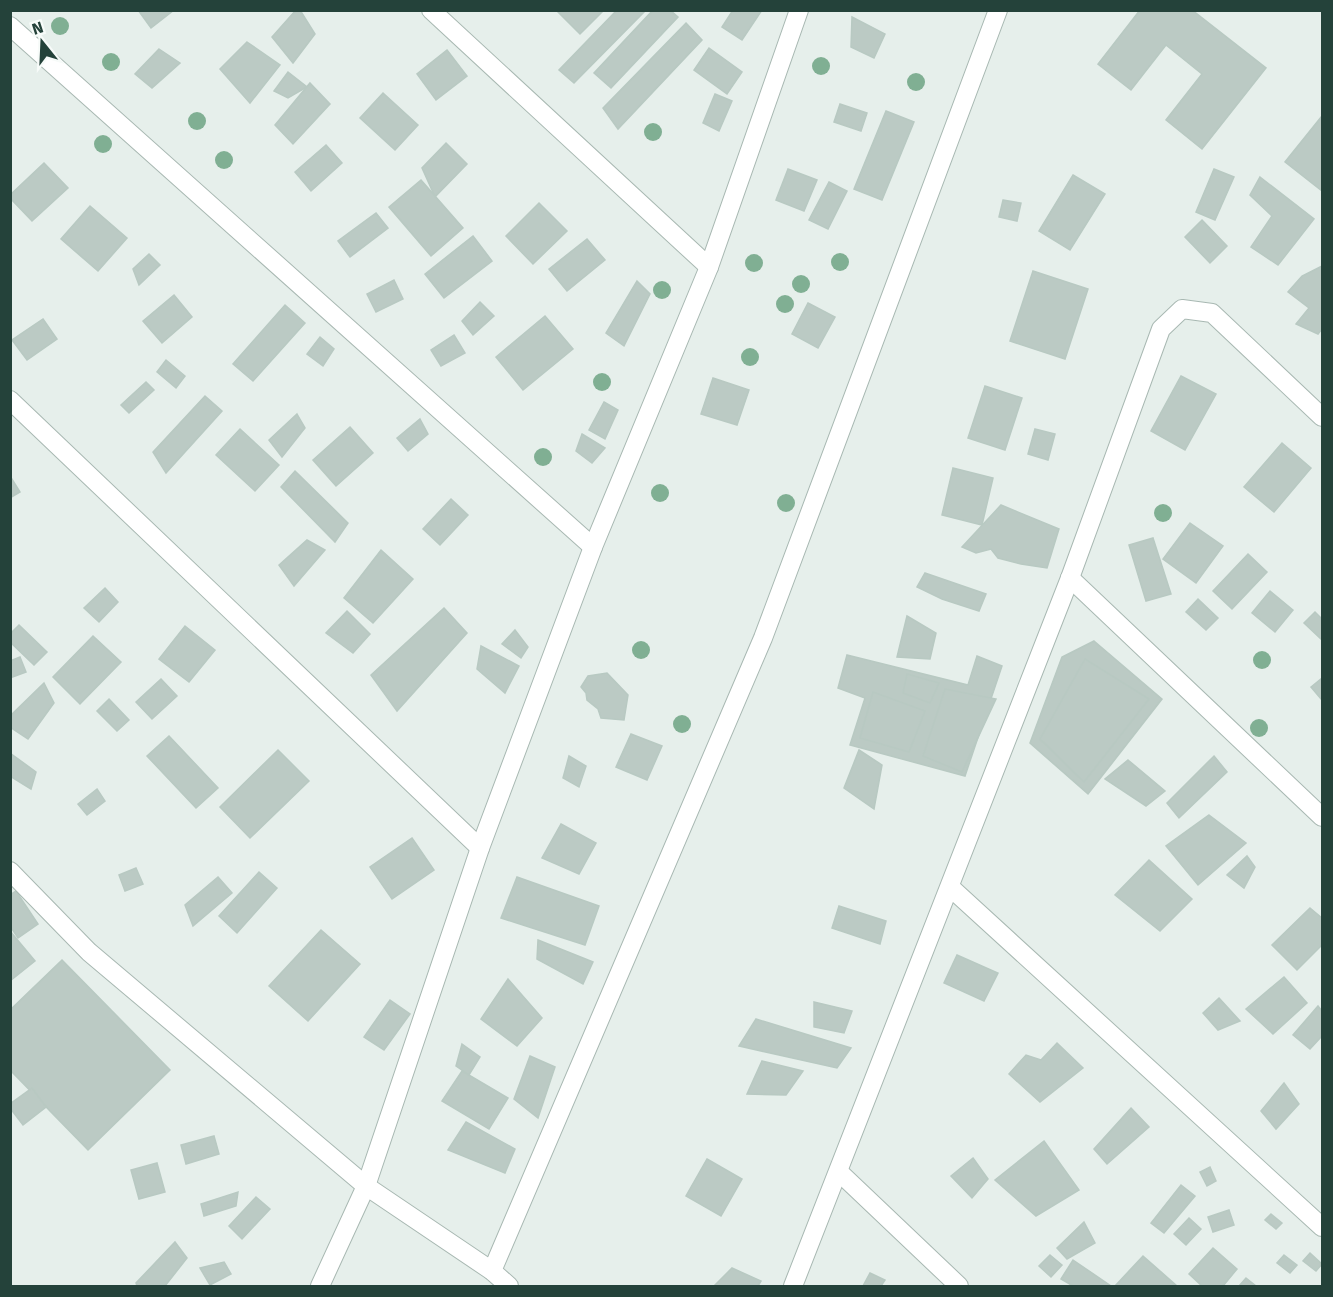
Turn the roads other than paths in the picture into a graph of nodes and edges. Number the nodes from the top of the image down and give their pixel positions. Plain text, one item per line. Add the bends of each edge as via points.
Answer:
1 (431, 10) edge
2 (799, 10) edge
3 (998, 10) edge
4 (10, 26) edge
5 (709, 267) junction
6 (10, 400) edge
7 (1323, 417) edge
8 (593, 547) junction
9 (1070, 578) junction
10 (1323, 817) edge
11 (480, 848) junction
12 (10, 871) edge
13 (950, 887) junction
14 (839, 1172) junction
15 (366, 1186) junction
16 (1323, 1227) edge
17 (492, 1271) junction
18 (320, 1287) edge
19 (508, 1287) edge
20 (794, 1287) edge
21 (959, 1287) edge

1 - 5 street
2 - 5 street
3 - 17 street via 763,638
4 - 8 street
5 - 8 street
6 - 11 street
7 - 9 street via 1212,313 1182,309 1161,329
8 - 11 street
9 - 10 street
9 - 13 street
11 - 15 street
12 - 15 street via 89,952
13 - 14 street
13 - 16 street
14 - 20 street
14 - 21 street
15 - 17 street
15 - 18 street
17 - 19 street

